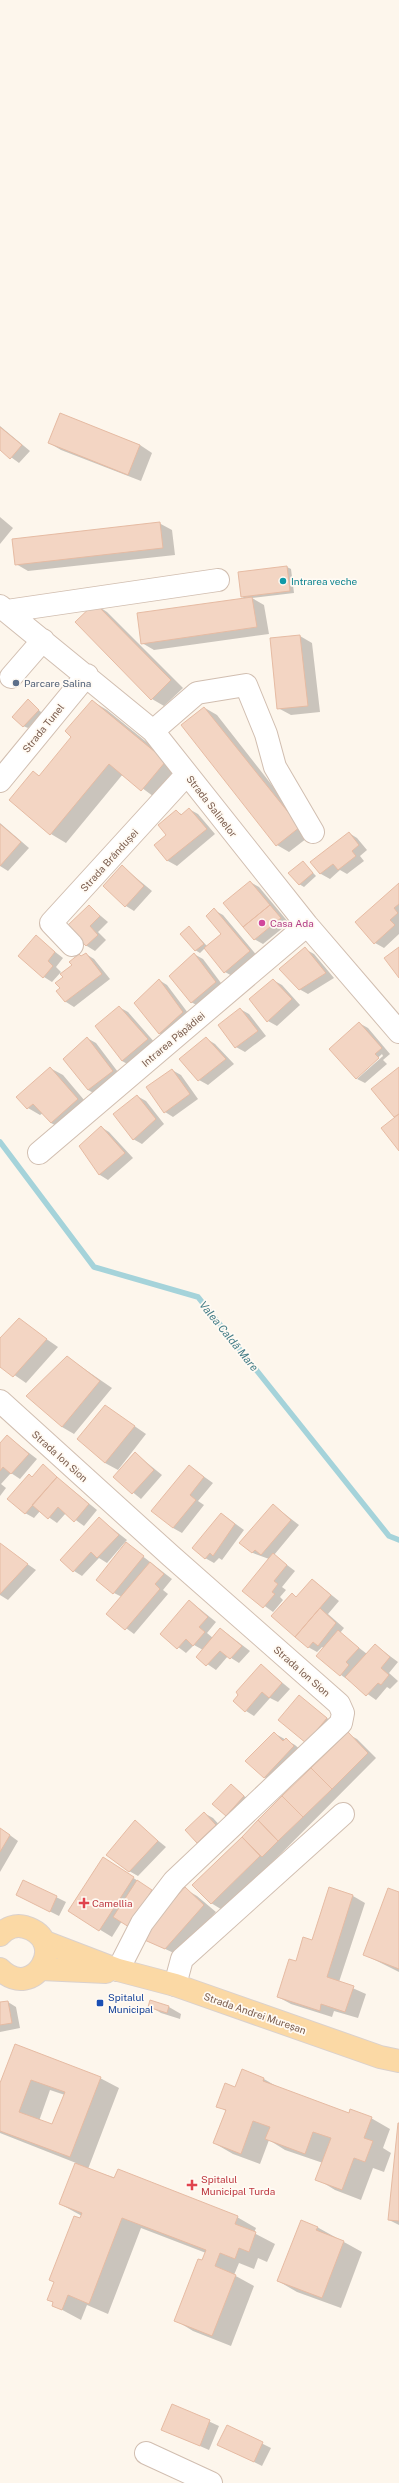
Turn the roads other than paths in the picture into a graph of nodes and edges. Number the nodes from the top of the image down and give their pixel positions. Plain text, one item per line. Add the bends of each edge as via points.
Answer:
1 (218, 580) dead end
2 (4, 608) edge
3 (43, 640) junction
4 (87, 675) junction
5 (11, 677) dead end
6 (153, 730) junction
7 (187, 774) junction
8 (0, 781) edge
9 (313, 832) dead end
10 (307, 925) junction
11 (72, 945) dead end
12 (399, 1032) edge
13 (39, 1153) dead end
14 (0, 1401) edge
15 (343, 1814) dead end
16 (1, 1931) edge
17 (45, 1942) junction
18 (41, 1969) junction
19 (124, 1972) junction
20 (2, 1974) edge
21 (175, 1985) junction
22 (389, 2059) edge
23 (399, 2074) edge
24 (146, 2453) dead end
25 (211, 2483) edge

1 - 2 street
2 - 3 street, Strada Salinelor
3 - 4 street, Strada Salinelor
3 - 5 street
4 - 6 street, Strada Salinelor
4 - 8 street, Strada Tunel
6 - 7 street, Strada Salinelor
6 - 9 street via 197,693 246,685 266,734 275,767
7 - 10 street, Strada Salinelor
7 - 11 street, Strada Brândușei via 51,923
10 - 12 street, Strada Salinelor
10 - 13 street, Intrarea Păpădiei
14 - 19 street, Strada Ion Sion via 339,1704 343,1713 341,1723 174,1881 142,1923
15 - 21 street via 182,1959
16 - 17 main road via 19,1925 34,1930
17 - 18 main road via 47,1956
17 - 19 main road, Strada Andrei Mureșan
18 - 19 main road, Strada Andrei Mureșan
18 - 20 main road via 25,1979 15,1979
19 - 21 main road, Strada Andrei Mureșan
21 - 22 main road, Strada Andrei Mureșan
22 - 23 main road, Strada Andrei Mureșan
24 - 25 street

